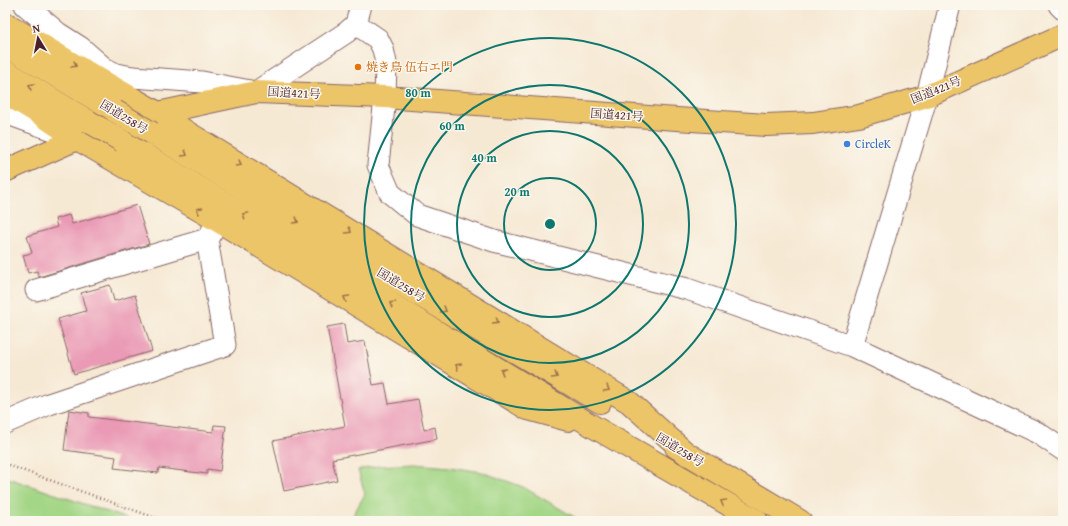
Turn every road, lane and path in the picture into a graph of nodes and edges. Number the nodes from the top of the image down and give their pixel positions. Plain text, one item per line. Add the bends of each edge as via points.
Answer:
1 (25, 5) edge
2 (950, 5) edge
3 (1059, 5) edge
4 (1063, 9) edge
5 (358, 14) edge
6 (5, 23) edge
7 (1063, 35) edge
8 (5, 45) edge
9 (5, 71) edge
10 (256, 92) junction
11 (5, 93) edge
12 (927, 96) junction
13 (385, 97) junction
14 (5, 113) edge
15 (158, 113) junction
16 (77, 139) junction
17 (5, 171) edge
18 (213, 230) junction
19 (36, 290) dead end
20 (852, 346) junction
21 (5, 423) edge
22 (594, 427) junction
23 (1063, 450) edge
24 (688, 454) junction
25 (5, 464) edge
26 (171, 521) edge
27 (757, 521) edge
28 (800, 521) edge

1 - 10 street via 104,68 116,74 202,82
2 - 12 street
3 - 4 street
5 - 10 street via 347,32
5 - 13 street via 383,49 386,63
6 -> 15 main road
7 - 12 main road, 国道421号
8 -> 24 main road, 国道258号, bridge via 373,268
22 -> 9 main road, 国道258号, bridge
10 - 13 main road, 国道421号
10 - 15 main road, 国道421号
11 - 16 main road
12 - 13 main road, 国道421号 via 859,116 813,123 766,125
12 - 20 street
13 - 20 street via 378,165 390,192 418,216 494,241 687,288
14 - 16 street
15 - 16 main road, 国道421号
15 -> 24 main road via 629,402
16 - 17 main road, 国道421号
18 -> 16 main road
18 - 19 street
18 - 21 street via 225,345 49,404
22 -> 18 main road via 528,409
20 - 23 street via 1038,433
27 -> 22 main road, 国道258号
24 - 28 main road, 国道258号
25 - 26 path

